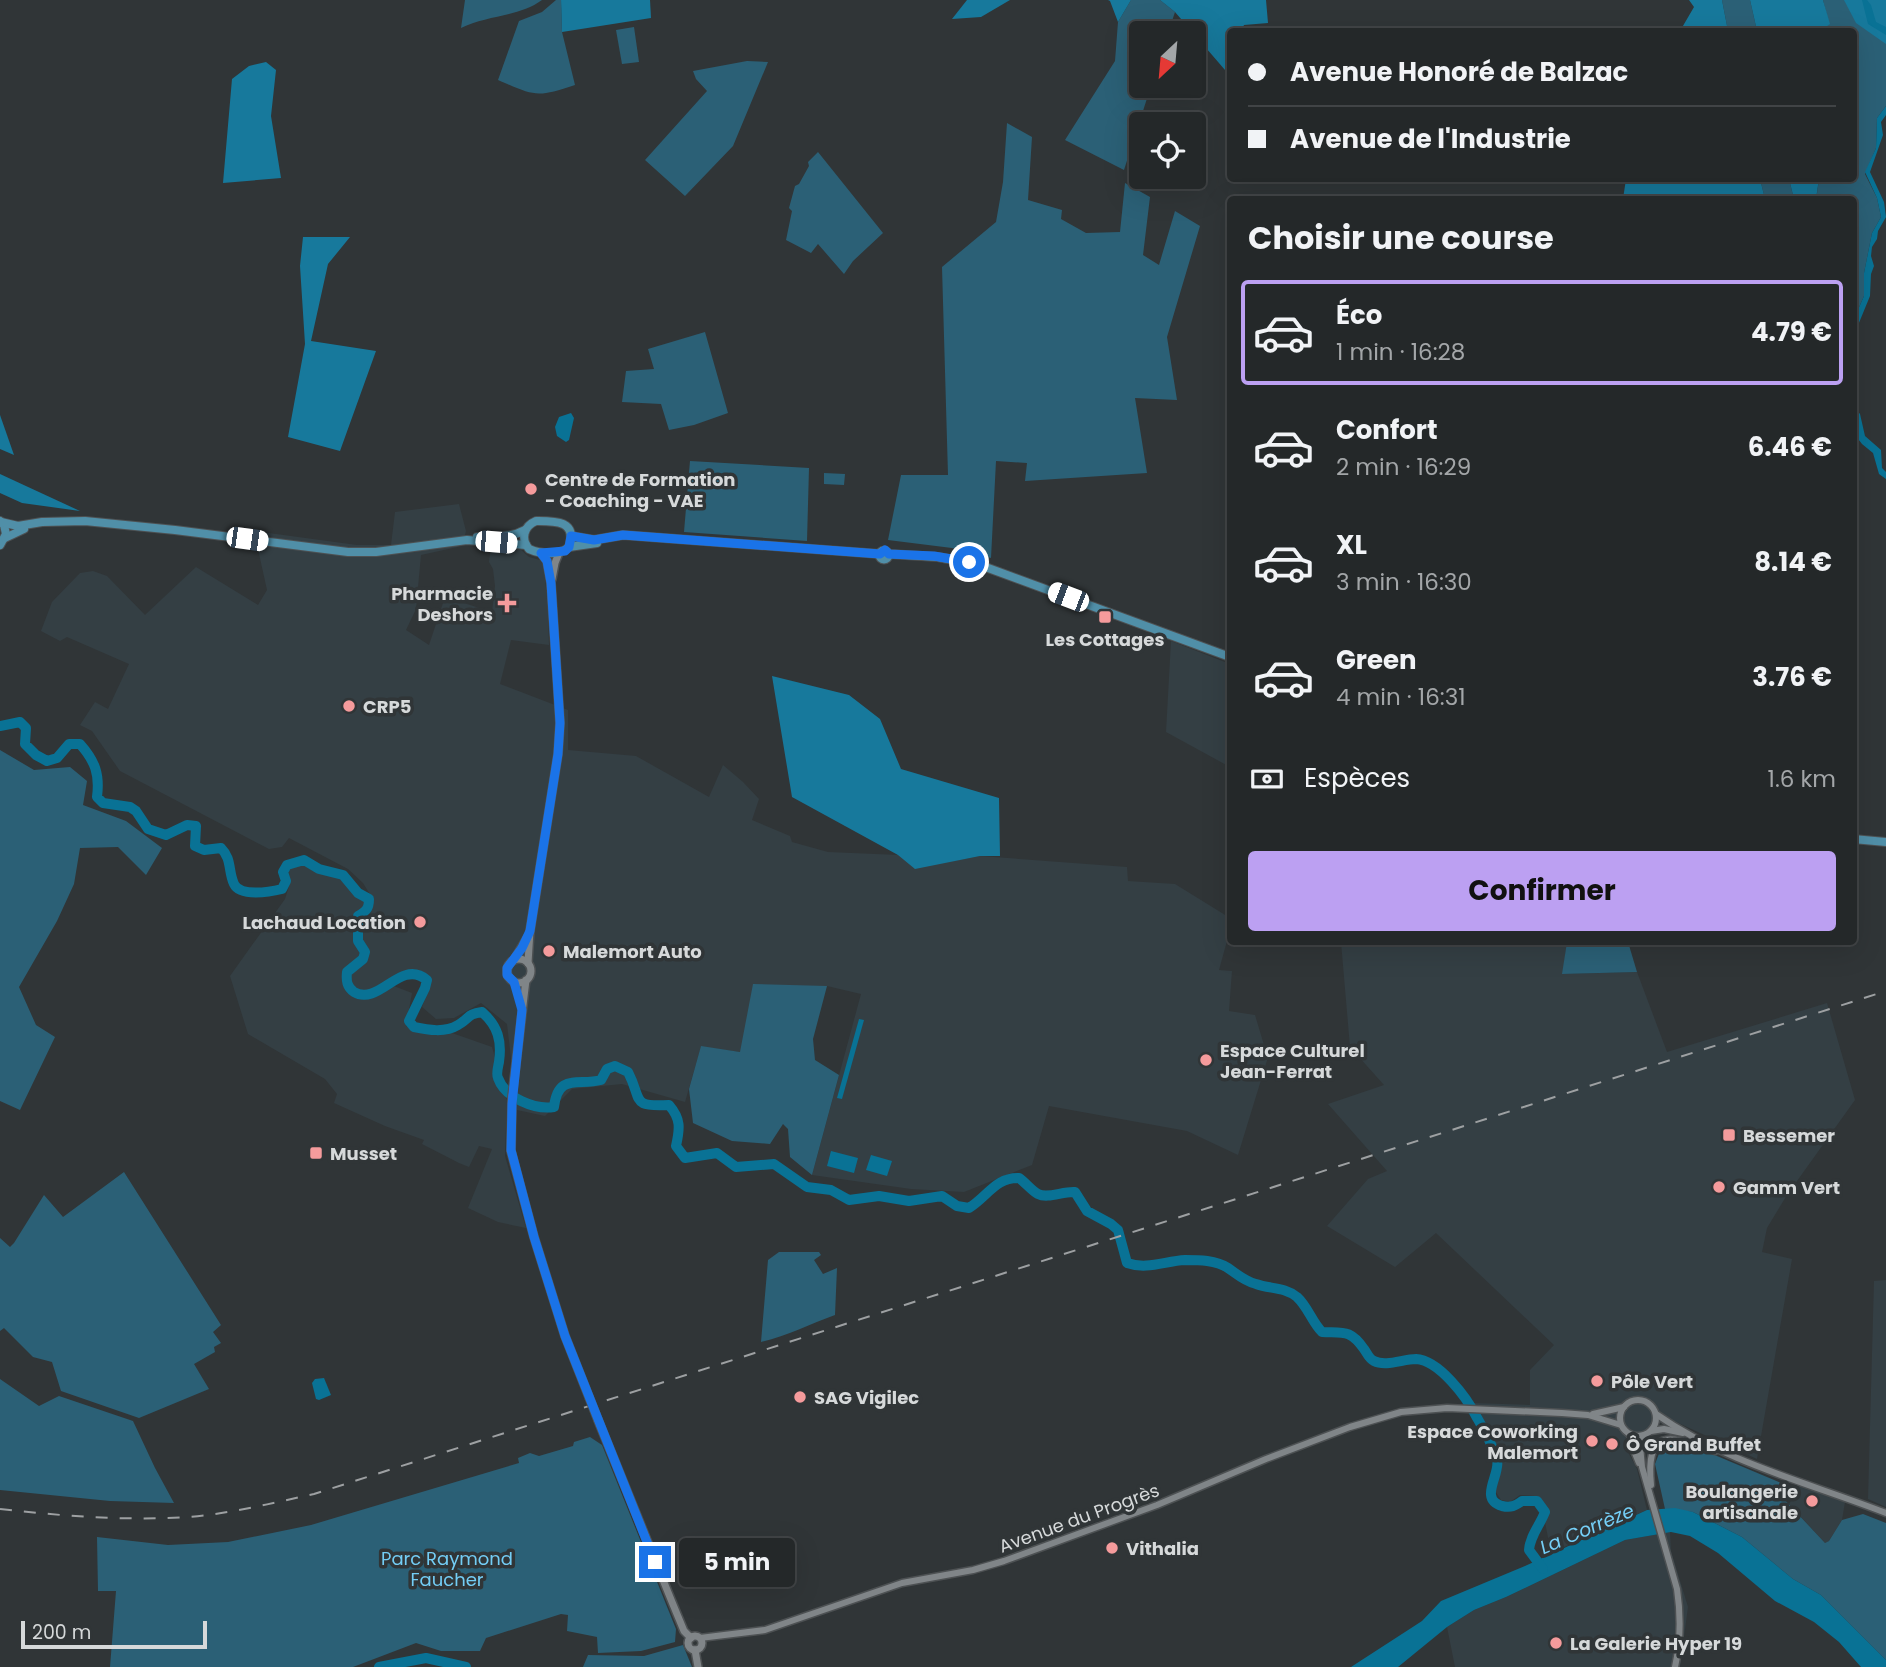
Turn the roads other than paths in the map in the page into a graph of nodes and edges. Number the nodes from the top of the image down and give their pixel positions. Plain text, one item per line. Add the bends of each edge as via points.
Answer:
1 (1, 521) edge
2 (51, 523) junction
3 (526, 530) junction
4 (571, 536) junction
5 (607, 538) junction
6 (467, 540) junction
7 (3, 541) edge
8 (526, 545) junction
9 (569, 547) junction
10 (541, 553) junction
11 (559, 553) junction
12 (551, 583) junction
13 (1227, 656) edge
14 (1857, 839) edge
15 (1886, 842) edge
16 (530, 931) junction
17 (514, 960) junction
18 (528, 963) junction
19 (526, 980) junction
20 (514, 982) junction
21 (522, 1010) junction
22 (1624, 1407) junction
23 (1656, 1414) junction
24 (1588, 1415) junction
25 (1621, 1425) junction
26 (1648, 1433) junction
27 (1630, 1434) junction
28 (1688, 1434) junction
29 (1732, 1455) junction
30 (1642, 1467) junction
31 (1652, 1501) junction
32 (1886, 1513) edge
33 (691, 1637) junction
34 (701, 1638) junction
35 (695, 1650) junction
36 (698, 1667) edge
37 (1675, 1667) edge

1 - 2 main road via 12,526
1 - 7 main road via 6,530
2 - 6 main road via 149,527 348,551 376,552
2 - 7 main road via 19,530
3 - 4 main road via 536,521 557,522 570,529
3 - 6 main road via 509,537
3 - 8 main road
4 - 5 main road
4 - 9 main road
5 - 9 main road
5 - 13 main road via 623,535 938,557 980,565
6 - 8 main road
8 - 10 main road
9 - 11 main road
10 - 11 main road
10 - 12 main road
11 - 12 main road
12 - 16 main road via 560,723
14 - 15 main road
16 - 17 main road
16 - 18 main road
17 - 18 main road
17 - 20 main road via 507,971
18 - 19 main road via 531,973
19 - 20 main road
19 - 21 main road
20 - 21 main road
21 - 33 main road, bridge via 511,1150 526,1208 565,1336 684,1631
22 - 23 street via 1642,1401
22 - 24 street
22 - 25 street
23 - 26 street via 1655,1426
23 - 28 street
24 - 25 street
24 - 34 street, Avenue du Progrès via 1461,1408 1401,1412 1365,1421 1004,1561 887,1588 765,1630
25 - 27 street
26 - 27 street
26 - 28 street via 1664,1429
26 - 30 street via 1640,1446
27 - 30 street
28 - 29 street
29 - 31 street via 1675,1438 1663,1440 1650,1457
29 - 32 street
30 - 31 street
31 - 37 street via 1677,1589 1681,1620
33 - 34 main road
33 - 35 main road via 689,1646
34 - 35 main road via 701,1647
35 - 36 main road

